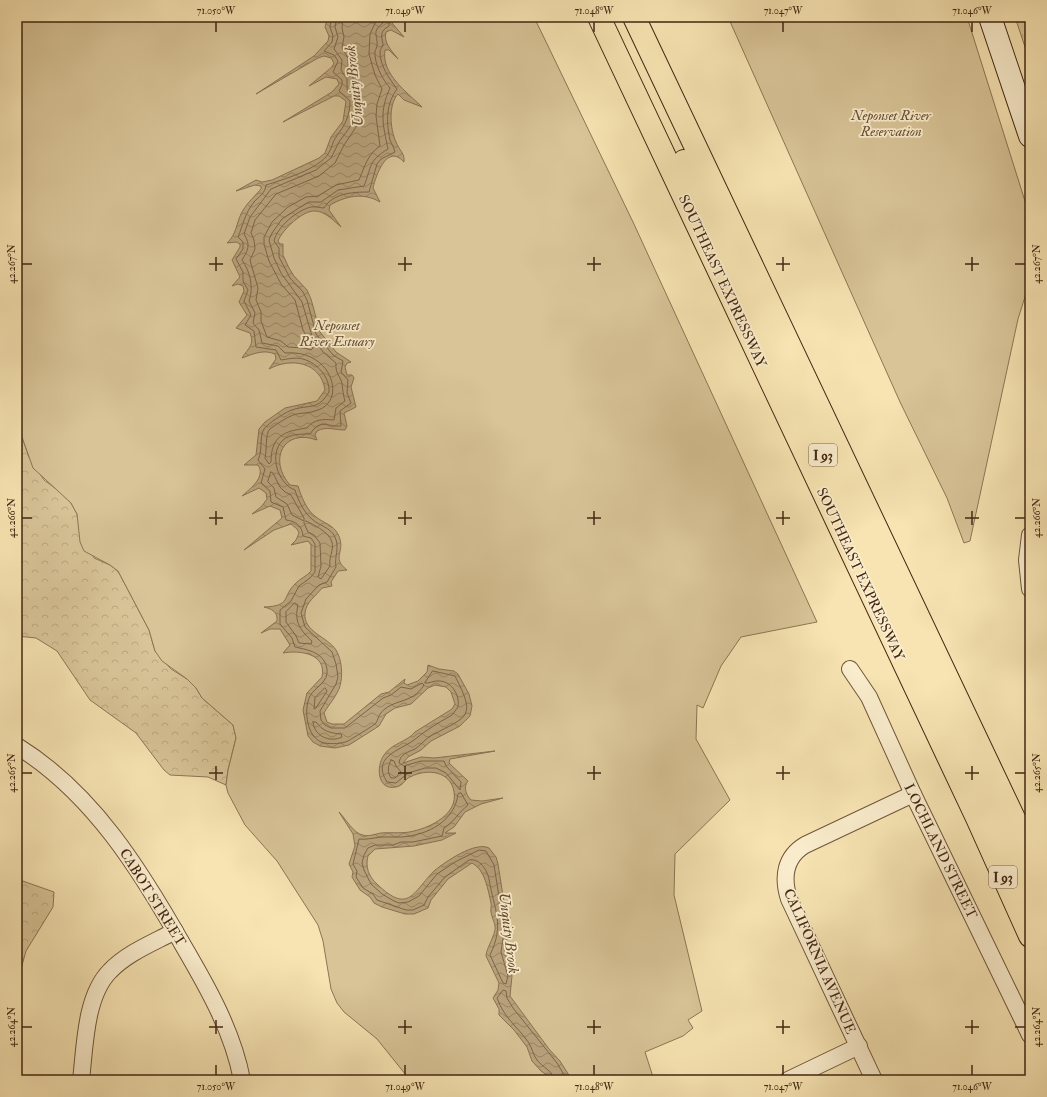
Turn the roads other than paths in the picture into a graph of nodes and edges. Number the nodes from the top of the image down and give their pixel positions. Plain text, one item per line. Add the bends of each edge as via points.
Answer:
1 (598, 17) edge
2 (615, 17) edge
3 (634, 17) edge
4 (648, 17) edge
5 (990, 17) edge
6 (1030, 136) edge
7 (1030, 535) edge
8 (1030, 589) edge
9 (850, 669) dead end
10 (17, 746) edge
11 (913, 794) junction
12 (1030, 823) edge
13 (1030, 852) edge
14 (1030, 892) edge
15 (175, 930) junction
16 (1030, 936) edge
17 (1030, 1035) edge
18 (859, 1046) junction
19 (81, 1080) edge
20 (242, 1080) edge
21 (788, 1080) edge
22 (874, 1080) edge

1 - 16 highway, SOUTHEAST EXPRESSWAY / I 93 via 977,818
2 - 14 highway, I 93
3 - 13 highway, I 93
4 - 12 highway, I 93
5 - 6 main road
7 - 8 street via 1027,560
9 - 11 street, LOCHLAND STREET via 869,697
10 - 15 street, CABOT STREET via 48,768 109,830
11 - 17 street, LOCHLAND STREET
11 - 18 street, CALIFORNIA AVENUE via 805,845 791,856 785,873 789,899
15 - 19 street via 126,958 103,979 90,1012
15 - 20 street, CABOT STREET via 216,1005
18 - 21 street
18 - 22 street, CALIFORNIA AVENUE

